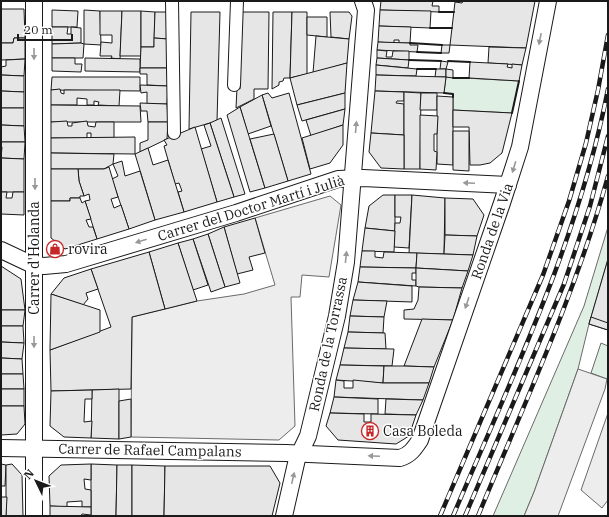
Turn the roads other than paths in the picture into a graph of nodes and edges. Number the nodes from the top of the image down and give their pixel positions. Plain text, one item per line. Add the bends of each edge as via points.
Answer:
1 (34, 1) edge
2 (172, 1) edge
3 (237, 1) edge
4 (363, 1) edge
5 (548, 1) edge
6 (234, 85) dead end
7 (174, 133) dead end
8 (353, 177) junction
9 (508, 185) junction
10 (1, 250) edge
11 (33, 265) junction
12 (1, 448) edge
13 (35, 448) junction
14 (411, 452) joint
15 (299, 454) junction
16 (34, 516) edge
17 (284, 516) edge

1 -> 11 street, Carrer d'Holanda
2 - 7 street
3 - 6 street
8 -> 4 street, Ronda de la Torrassa via 366,10
5 -> 9 street, Ronda de la Via via 520,147
9 -> 8 street, Carrer del Doctor Martí i Julià
8 -> 11 street, Carrer del Doctor Martí i Julià via 338,179 236,213 66,264
15 -> 8 street, Ronda de la Torrassa via 308,436 337,316 346,262
9 -> 14 street, Ronda de la Via via 420,440
10 - 11 street, Carrer del Doctor Martí i Julià
11 -> 13 street, Carrer d'Holanda
12 - 13 street, Carrer de Rafael Campalans
13 - 15 street, Carrer de Rafael Campalans
13 - 16 street, Carrer d'Holanda
14 -> 15 street, Carrer de Rafael Campalans via 400,458
17 -> 15 street, Ronda de la Torrassa

